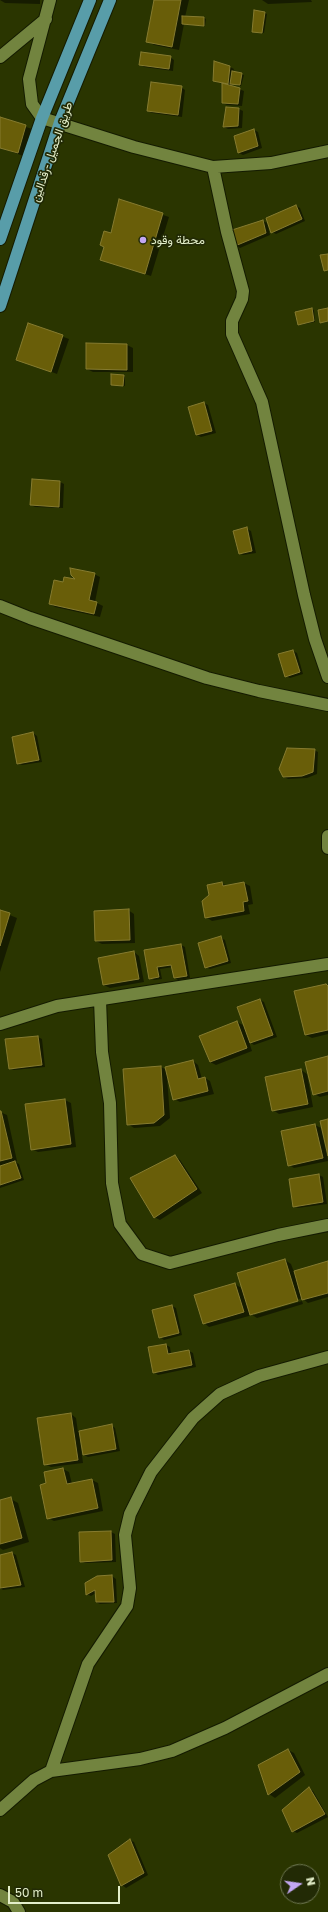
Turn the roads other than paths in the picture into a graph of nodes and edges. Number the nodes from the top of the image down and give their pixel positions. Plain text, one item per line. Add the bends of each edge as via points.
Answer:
1 (50, 0) edge
2 (90, 0) edge
3 (110, 0) edge
4 (46, 20) junction
5 (0, 57) edge
6 (42, 118) junction
7 (60, 122) junction
8 (328, 151) edge
9 (213, 167) junction
10 (0, 239) edge
11 (0, 306) edge
12 (0, 606) edge
13 (328, 677) edge
14 (328, 705) edge
15 (328, 836) edge
16 (328, 848) edge
17 (328, 964) edge
18 (100, 1000) junction
19 (0, 1024) edge
20 (328, 1225) edge
21 (328, 1357) edge
22 (328, 1674) edge
23 (51, 1771) junction
24 (0, 1810) edge
25 (0, 1895) edge
26 (19, 1912) edge

1 - 4 street
2 - 6 main road, طريق الجميل -رقدالين
3 - 7 main road, طريق الجميل -رقدالين
4 - 5 street
4 - 6 street via 29,79 32,104
6 - 7 street
6 - 10 main road, طريق الجميل -رقدالين
7 - 9 street via 134,147
7 - 11 main road, طريق الجميل -رقدالين
8 - 9 street via 270,163
9 - 13 street via 243,290 242,299 232,321 232,334 262,402 304,595
12 - 14 street via 207,678
15 - 16 street
17 - 18 street
18 - 19 street via 57,1006
18 - 20 street via 102,1052 110,1103 112,1183 120,1224 142,1254 170,1263
21 - 23 street via 258,1376 220,1394 193,1418 151,1472 130,1514 125,1535 130,1588 127,1606 88,1664
22 - 23 street via 225,1728 172,1751 140,1760
23 - 24 street via 34,1780
25 - 26 street via 13,1902

